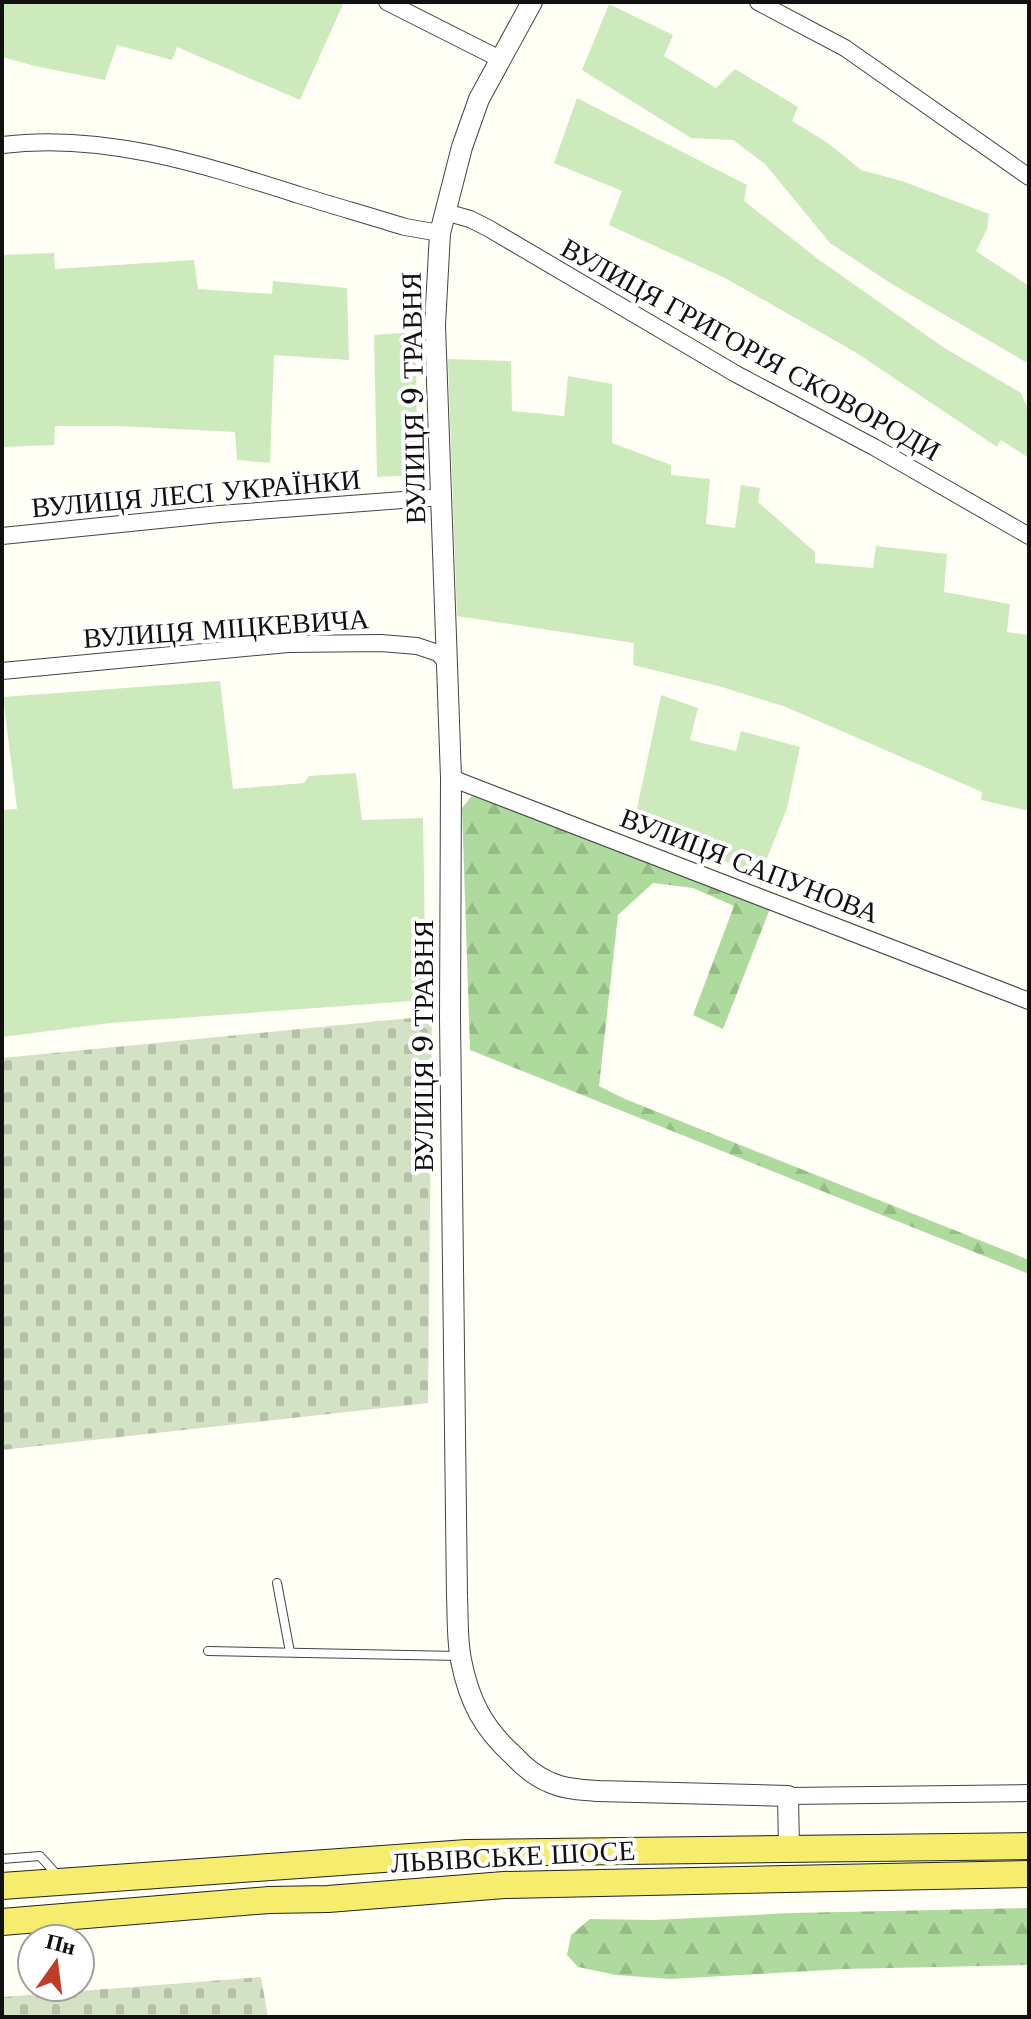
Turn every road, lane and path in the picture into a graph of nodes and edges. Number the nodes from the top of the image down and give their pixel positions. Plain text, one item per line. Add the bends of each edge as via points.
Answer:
1 (387, 2) edge
2 (532, 2) edge
3 (758, 2) edge
4 (500, 59) junction
5 (2, 145) edge
6 (1029, 177) edge
7 (445, 212) junction
8 (440, 233) junction
9 (442, 497) junction
10 (2, 536) edge
11 (1029, 536) edge
12 (447, 663) junction
13 (2, 671) edge
14 (451, 778) junction
15 (1029, 1001) edge
16 (277, 1583) dead end
17 (208, 1651) dead end
18 (290, 1652) junction
19 (460, 1656) junction
20 (1029, 1793) edge
21 (788, 1796) junction
22 (1029, 1846) edge
23 (789, 1848) junction
24 (2, 1859) edge
25 (1029, 1874) edge
26 (63, 1881) junction
27 (2, 1886) edge
28 (2, 1922) edge

1 - 4 street
2 - 4 street, ВУЛИЦЯ 9 ТРАВНЯ
3 - 6 street via 845,48
4 - 7 street, ВУЛИЦЯ 9 ТРАВНЯ via 479,99
5 - 8 street via 75,142 175,159
7 - 8 street, ВУЛИЦЯ 9 ТРАВНЯ
7 - 11 street, ВУЛИЦЯ ГРИГОРІЯ СКОВОРОДИ via 488,228 736,374
8 - 9 street, ВУЛИЦЯ 9 ТРАВНЯ via 435,325
9 - 10 street, ВУЛИЦЯ ЛЕСІ УКРАЇНКИ
9 - 12 street, ВУЛИЦЯ 9 ТРАВНЯ
12 - 13 street, ВУЛИЦЯ МІЦКЕВИЧА via 438,653 417,646 319,644
12 - 14 street, ВУЛИЦЯ 9 ТРАВНЯ
14 - 15 street, ВУЛИЦЯ САПУНОВА
14 - 19 street, ВУЛИЦЯ 9 ТРАВНЯ
16 - 18 lane
17 - 18 lane
18 - 19 lane
19 - 21 street, ВУЛИЦЯ 9 ТРАВНЯ via 476,1710 496,1740 550,1783 598,1791
20 - 21 street
21 - 23 street
22 - 23 main road, ЛЬВІВСЬКЕ ШОСЕ
23 - 26 main road, ЛЬВІВСЬКЕ ШОСЕ via 467,1853
24 - 26 lane via 40,1856
25 - 28 main road, ЛЬВІВСЬКЕ ШОСЕ via 504,1885
26 - 27 main road, ЛЬВІВСЬКЕ ШОСЕ

